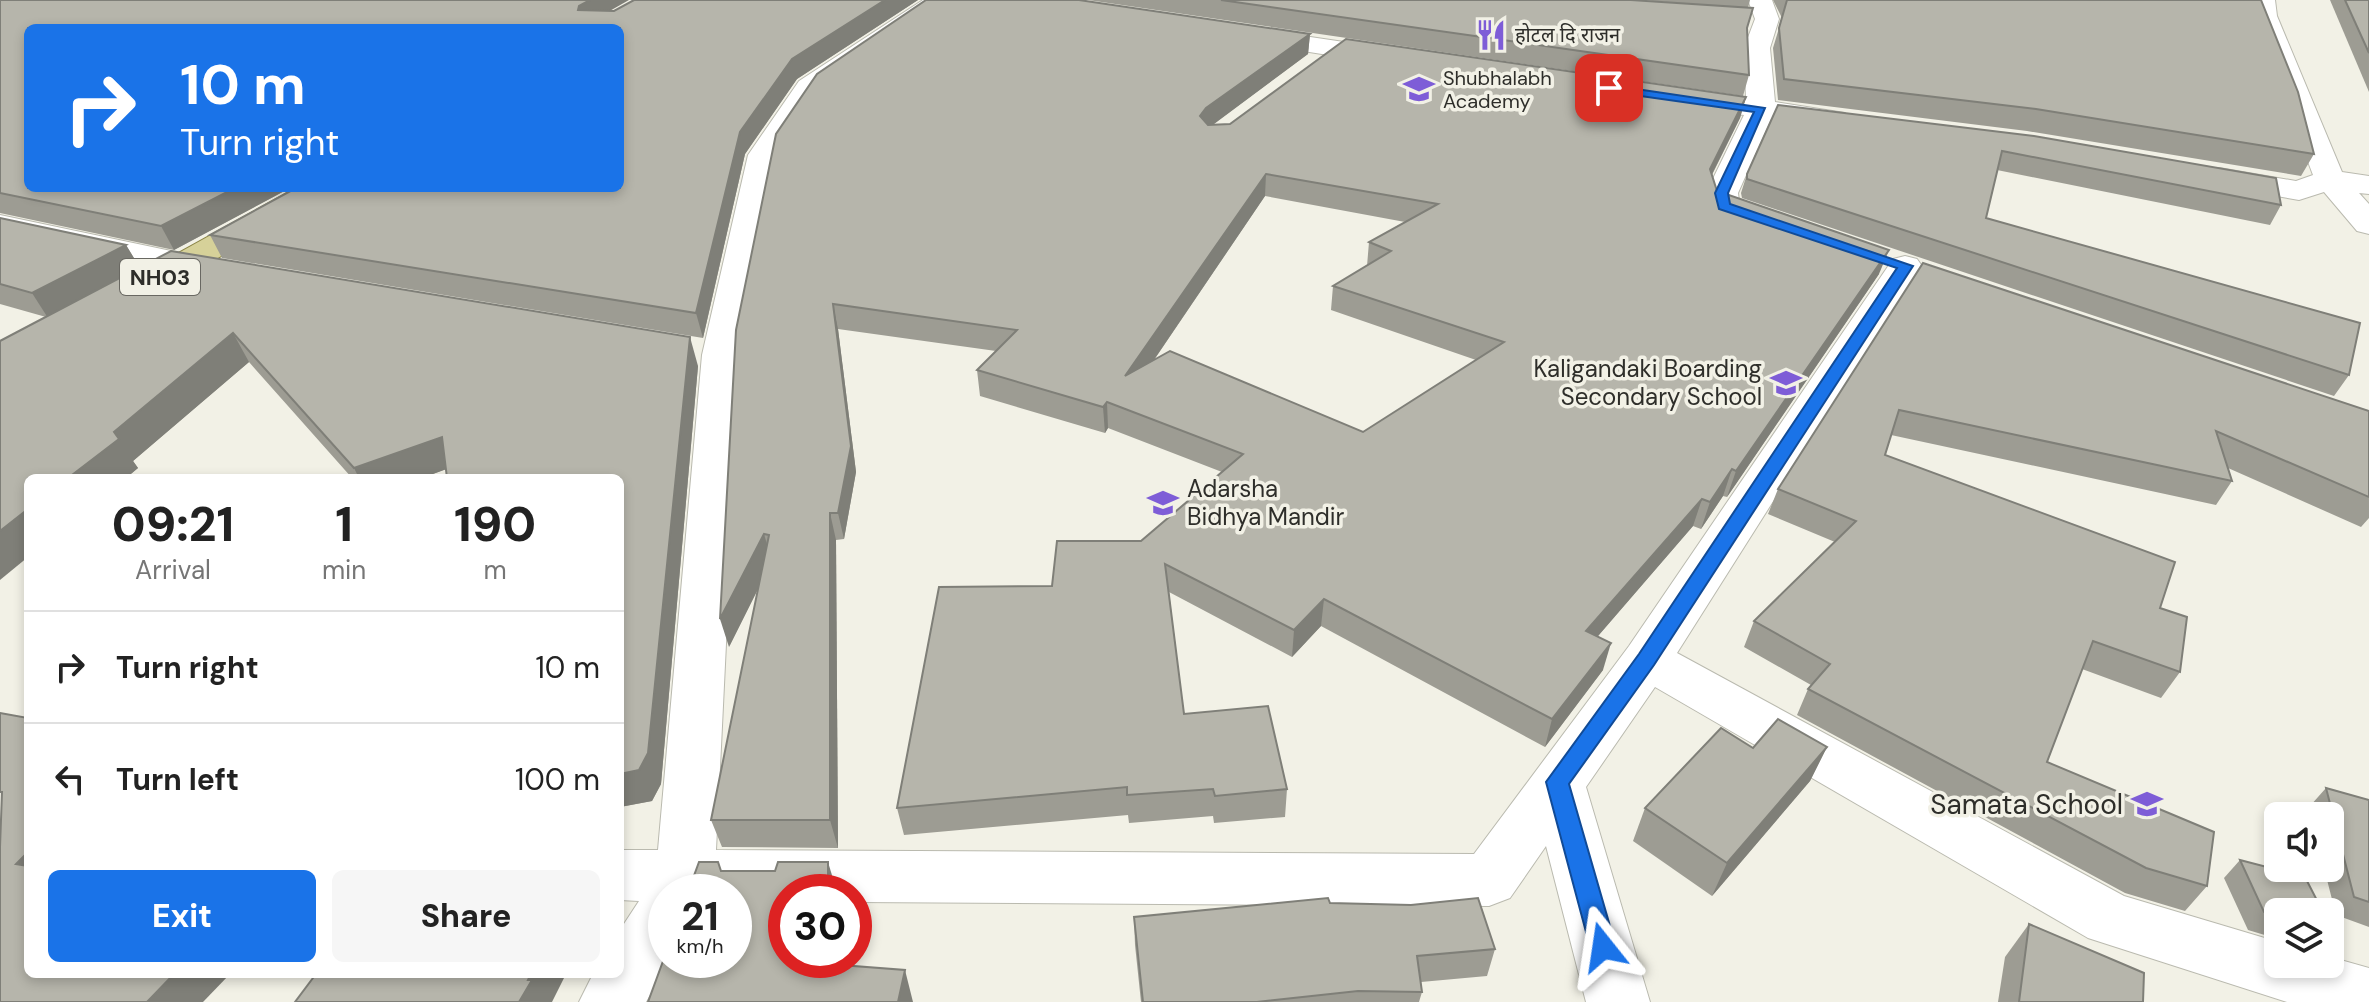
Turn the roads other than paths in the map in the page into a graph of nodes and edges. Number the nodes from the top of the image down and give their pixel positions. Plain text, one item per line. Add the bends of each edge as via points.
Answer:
1 (939, 0) edge
2 (2263, 0) edge
3 (1757, 12) edge
4 (1229, 33) edge
5 (1337, 49) junction
6 (1415, 60) edge
7 (1307, 72) edge
8 (1667, 96) edge
9 (1761, 110) junction
10 (1870, 123) edge
11 (2193, 172) edge
12 (2330, 179) junction
13 (2369, 185) edge
14 (312, 192) edge
15 (2369, 224) edge
16 (0, 225) edge
17 (1804, 234) edge
18 (184, 265) junction
19 (1906, 266) dead end
20 (245, 275) edge
21 (118, 300) edge
22 (1647, 659) junction
23 (1557, 782) junction
24 (677, 874) edge
25 (624, 876) edge
26 (648, 884) edge
27 (752, 892) edge
28 (648, 940) edge
29 (2369, 998) edge
30 (611, 1002) edge
31 (1618, 1002) edge

1 - 24 street via 809,87 763,155 706,353
2 - 12 street
3 - 9 street
4 - 5 street
5 - 6 street
5 - 7 street
8 - 9 street
9 - 10 street
9 - 17 street via 1722,193 1724,206
11 - 12 street via 2299,191
12 - 13 street
12 - 15 street
14 - 18 main road, NH03
16 - 18 street
18 - 20 street
18 - 21 main road, NH03
19 - 22 street
22 - 23 street
22 - 29 street via 2109,919
23 - 27 street via 1489,880
23 - 31 street
25 - 26 street
28 - 30 street

